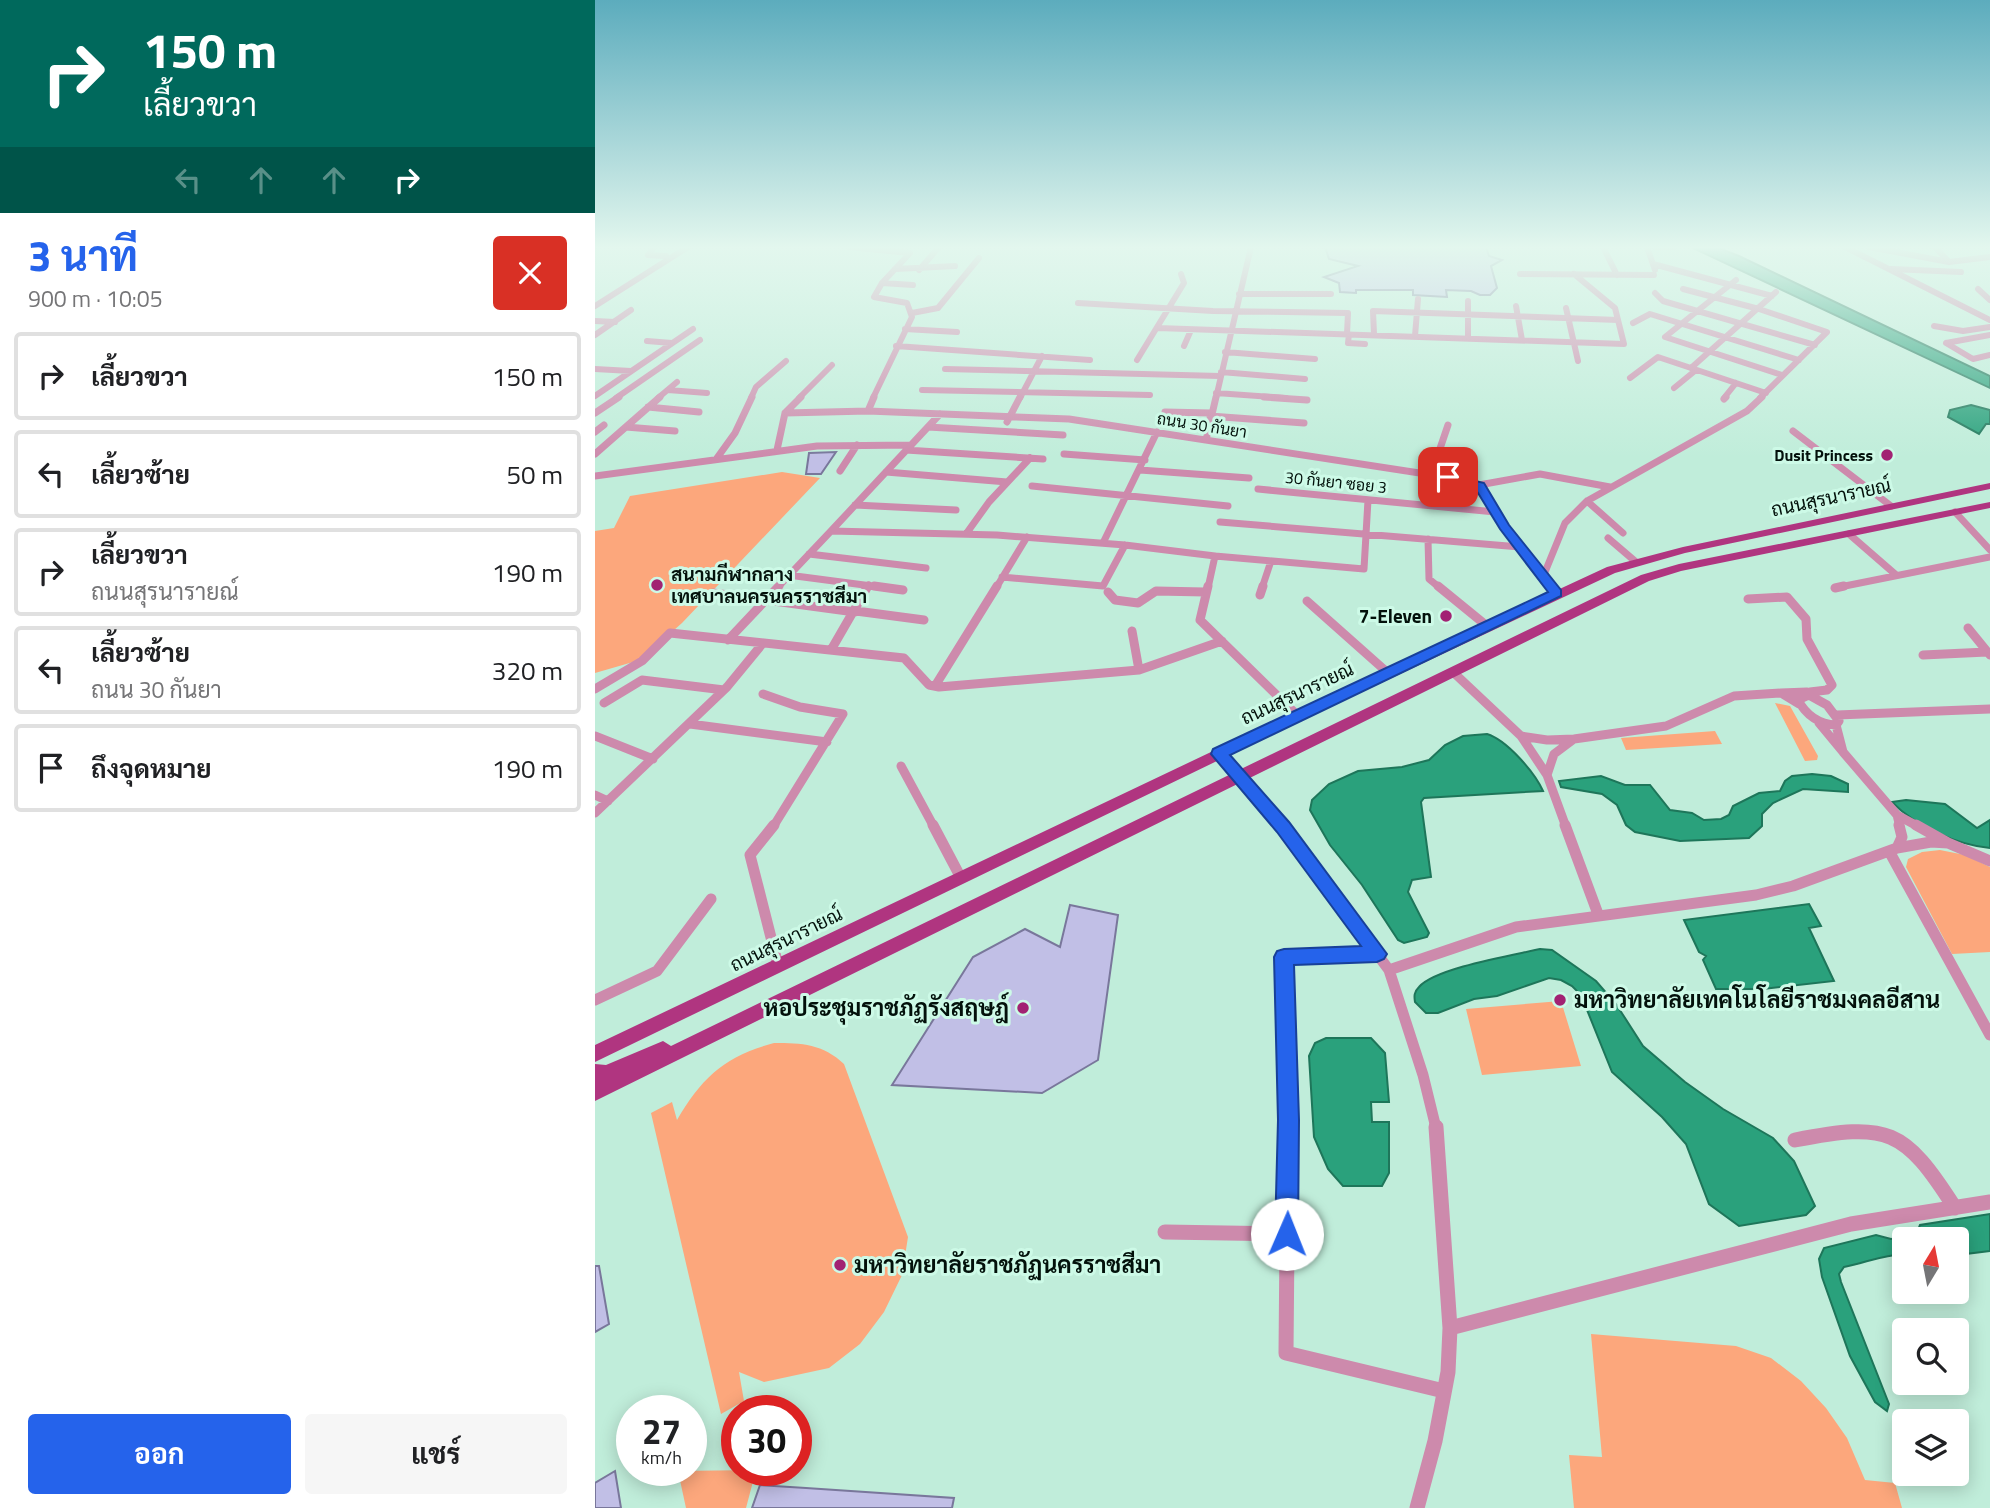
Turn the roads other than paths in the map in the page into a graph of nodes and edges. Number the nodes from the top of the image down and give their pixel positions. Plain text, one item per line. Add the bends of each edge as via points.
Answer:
1 (621, 317) edge
2 (910, 317) edge
3 (1164, 317) edge
4 (1233, 317) edge
5 (1348, 317) edge
6 (1373, 317) edge
7 (1417, 317) edge
8 (1469, 317) edge
9 (1518, 317) edge
10 (1552, 317) edge
11 (1642, 317) edge
12 (1659, 317) edge
13 (1689, 317) edge
14 (1722, 317) edge
15 (1750, 317) edge
16 (1786, 317) edge
17 (1568, 318) junction
18 (1618, 320) joint
19 (595, 321) edge
20 (615, 322) junction
21 (1633, 323) dead end
22 (1681, 324) junction
23 (1743, 324) junction
24 (1934, 326) dead end
25 (1990, 327) edge
26 (1157, 328) junction
27 (694, 329) dead end
28 (905, 329) junction
29 (1191, 330) junction
30 (957, 332) dead end
31 (1230, 333) junction
32 (1348, 334) junction
33 (1374, 334) junction
34 (595, 335) edge
35 (1990, 335) edge
36 (1415, 336) junction
37 (1468, 338) junction
38 (1726, 338) junction
39 (700, 340) dead end
40 (1522, 340) junction
41 (647, 341) dead end
42 (1574, 342) junction
43 (672, 343) junction
44 (1365, 344) dead end
45 (1815, 345) junction
46 (895, 346) junction
47 (1184, 346) dead end
48 (1225, 352) junction
49 (1709, 352) junction
50 (1990, 355) edge
51 (1042, 356) junction
52 (1315, 359) dead end
53 (1090, 360) dead end
54 (1137, 360) dead end
55 (1799, 360) junction
56 (786, 361) dead end
57 (1579, 362) dead end
58 (832, 365) dead end
59 (595, 369) edge
60 (946, 369) dead end
61 (1694, 369) junction
62 (631, 371) junction
63 (1032, 373) junction
64 (1221, 374) junction
65 (1782, 375) junction
66 (1630, 378) dead end
67 (1305, 379) dead end
68 (677, 382) dead end
69 (1736, 383) junction
70 (1674, 388) dead end
71 (668, 390) junction
72 (922, 390) dead end
73 (707, 393) dead end
74 (1021, 393) junction
75 (1216, 393) junction
76 (1766, 393) junction
77 (1150, 395) dead end
78 (595, 396) edge
79 (1724, 399) dead end
80 (1307, 400) dead end
81 (648, 407) junction
82 (868, 411) junction
83 (699, 412) dead end
84 (1165, 412) dead end
85 (595, 413) edge
86 (785, 413) junction
87 (940, 414) junction
88 (1210, 415) junction
89 (1010, 417) junction
90 (1304, 423) dead end
91 (595, 424) edge
92 (1448, 425) dead end
93 (626, 427) junction
94 (928, 427) junction
95 (675, 431) dead end
96 (1002, 431) junction
97 (1793, 431) dead end
98 (595, 432) edge
99 (1157, 432) junction
100 (1063, 435) dead end
101 (1206, 440) junction
102 (857, 444) junction
103 (908, 448) junction
104 (778, 450) junction
105 (595, 454) edge
106 (1064, 454) dead end
107 (717, 458) junction
108 (1030, 458) junction
109 (1043, 459) dead end
110 (1145, 460) junction
111 (1140, 470) junction
112 (840, 471) dead end
113 (886, 472) junction
114 (1431, 475) junction
115 (595, 476) edge
116 (1249, 478) dead end
117 (1007, 482) junction
118 (1479, 485) junction
119 (1032, 486) dead end
120 (1990, 486) edge
121 (1610, 487) junction
122 (1258, 489) dead end
123 (1128, 495) junction
124 (1369, 500) junction
125 (1587, 501) junction
126 (855, 505) junction
127 (1990, 505) edge
128 (1228, 506) dead end
129 (1891, 506) junction
130 (956, 510) dead end
131 (1495, 512) junction
132 (1955, 512) junction
133 (1220, 522) dead end
134 (831, 531) junction
135 (965, 534) junction
136 (1367, 534) junction
137 (1849, 534) junction
138 (1027, 537) junction
139 (1428, 539) junction
140 (1103, 543) junction
141 (1125, 545) junction
142 (1520, 547) junction
143 (1990, 550) edge
144 (809, 554) junction
145 (1215, 556) junction
146 (1990, 556) edge
147 (1271, 561) junction
148 (1636, 562) junction
149 (926, 568) dead end
150 (788, 575) junction
151 (1895, 575) junction
152 (1002, 577) junction
153 (1543, 577) junction
154 (869, 586) junction
155 (1835, 588) dead end
156 (903, 590) dead end
157 (1108, 592) dead end
158 (1205, 592) junction
159 (713, 593) dead end
160 (1556, 593) junction
161 (1260, 595) dead end
162 (1748, 599) dead end
163 (763, 601) junction
164 (1307, 601) dead end
165 (855, 612) junction
166 (924, 620) dead end
167 (1487, 626) junction
168 (1968, 628) dead end
169 (1132, 631) dead end
170 (728, 639) junction
171 (1222, 641) junction
172 (763, 643) junction
173 (831, 650) junction
174 (1429, 653) junction
175 (1989, 654) edge
176 (1923, 655) dead end
177 (1139, 670) junction
178 (1453, 672) junction
179 (1388, 673) junction
180 (935, 686) junction
181 (595, 689) edge
182 (724, 690) junction
183 (1781, 693) junction
184 (763, 694) dead end
185 (1813, 695) junction
186 (604, 703) dead end
187 (1799, 704) junction
188 (1990, 709) edge
189 (1298, 716) junction
190 (1837, 720) junction
191 (1819, 723) junction
192 (690, 724) junction
193 (595, 736) edge
194 (1521, 736) junction
195 (1574, 739) junction
196 (827, 741) junction
197 (1843, 752) junction
198 (1219, 754) junction
199 (653, 759) junction
200 (901, 766) dead end
201 (1547, 775) junction
202 (1240, 777) junction
203 (595, 795) edge
204 (608, 801) junction
205 (595, 813) edge
206 (1897, 816) junction
207 (1948, 843) junction
208 (1893, 849) junction
209 (1990, 861) edge
210 (961, 877) junction
211 (711, 898) dead end
212 (1598, 914) junction
213 (1377, 954) junction
214 (778, 965) junction
215 (1389, 970) junction
216 (595, 1000) edge
217 (652, 1026) junction
218 (1990, 1035) edge
219 (689, 1046) junction
220 (595, 1054) edge
221 (595, 1061) edge
222 (595, 1073) edge
223 (595, 1092) edge
224 (1795, 1140) dead end
225 (1990, 1202) edge
226 (1955, 1208) junction
227 (1165, 1232) dead end
228 (1287, 1234) junction
229 (1450, 1328) junction
230 (1444, 1391) junction
231 (1417, 1508) edge

1 - 20 street
2 - 28 street
3 - 26 street
4 - 31 street
5 - 32 street
6 - 33 street
7 - 36 street
8 - 37 street
9 - 40 street
10 - 17 street
11 - 21 street
12 - 22 street
13 - 22 street
14 - 23 street
15 - 23 street
16 - 45 street via 1827,332
17 - 18 street
17 - 42 street
18 - 42 street via 1624,344
19 - 20 street
20 - 34 street
22 - 38 street
22 - 49 street via 1665,337
23 - 38 street
23 - 45 street
24 - 25 street via 1967,331
26 - 29 street
26 - 54 street
27 - 43 street
28 - 30 street
28 - 46 street
29 - 31 street
29 - 47 street
31 - 32 street
31 - 48 street
32 - 33 street
32 - 44 street via 1348,343
33 - 36 street
35 - 50 street via 1946,343 1973,359
36 - 37 street
37 - 40 street
38 - 49 street
38 - 55 street
39 - 85 street
40 - 42 street
41 - 43 street
42 - 57 street
43 - 62 street
45 - 55 street
46 - 51 street
46 - 82 street
48 - 52 street
48 - 64 street
49 - 61 street
49 - 65 street
51 - 53 street
51 - 63 street
55 - 65 street
56 - 107 street via 756,387 735,433
58 - 86 street
59 - 62 street
60 - 63 street
61 - 66 street via 1657,357
61 - 69 street
61 - 70 street
62 - 78 street
63 - 64 street
63 - 74 street
64 - 67 street
64 - 75 street
65 - 76 street
68 - 71 street
69 - 76 street
69 - 79 street
71 - 73 street
71 - 81 street
72 - 74 street
74 - 77 street
74 - 89 street
75 - 80 street
75 - 88 street
76 - 121 street via 1747,411
81 - 83 street
81 - 93 street
82 - 86 street, ถนน 30 กันยา
82 - 87 street, ถนน 30 กันยา
84 - 88 street
86 - 104 street
87 - 89 street, ถนน 30 กันยา
87 - 94 street
88 - 90 street
88 - 101 street
89 - 96 street
89 - 99 street, ถนน 30 กันยา via 1069,419
91 - 98 street via 604,425
92 - 114 street
93 - 95 street
93 - 105 street
94 - 96 street
94 - 103 street
96 - 100 street
97 - 129 street
99 - 101 street, ถนน 30 กันยา
99 - 110 street
101 - 114 street, ถนน 30 กันยา
102 - 103 street
102 - 104 street
102 - 112 street
103 - 108 street
103 - 113 street
104 - 107 street
106 - 110 street
107 - 115 street
108 - 109 street
108 - 117 street
110 - 111 street
111 - 116 street
111 - 123 street
113 - 117 street
113 - 126 street
114 - 118 street, ถนน 30 กันยา
117 - 135 street
118 - 121 street via 1540,474
118 - 131 street
119 - 123 street
120 - 129 main road, ถนนสุรนารายณ์
121 - 125 street
122 - 124 street, 30 กันยา ซอย 3
123 - 128 street
123 - 140 street
124 - 131 street, 30 กันยา ซอย 3
124 - 136 street
125 - 148 street via 1623,533 1608,538
125 - 153 street via 1565,523
126 - 130 street
126 - 134 street
127 - 132 main road, ถนนสุรนารายณ์
129 - 148 main road, ถนนสุรนารายณ์
131 - 142 street
132 - 137 main road, ถนนสุรนารายณ์
132 - 143 street
133 - 136 street
134 - 135 street
134 - 144 street
135 - 138 street
136 - 139 street
136 - 147 street via 1364,569
137 - 151 street
137 - 178 main road, ถนนสุรนารายณ์ via 1645,578
138 - 140 street
138 - 152 street
139 - 142 street
139 - 167 street via 1429,579
140 - 141 street
141 - 145 street
141 - 152 street via 1103,586
142 - 153 street
144 - 149 street
144 - 150 street
145 - 147 street
145 - 158 street
146 - 151 street
147 - 161 street
148 - 160 main road, ถนนสุรนารายณ์
150 - 154 street
150 - 163 street
151 - 155 street
152 - 180 street
153 - 160 street
154 - 156 street
154 - 165 street
157 - 158 street via 1115,600 1138,603 1156,591
158 - 171 street via 1200,620
159 - 163 street
160 - 167 main road, ถนนสุรนารายณ์
162 - 185 street via 1787,597 1806,618 1807,639 1832,680 1827,690
163 - 165 street
163 - 170 street
164 - 179 street
165 - 166 street
165 - 173 street
167 - 174 main road, ถนนสุรนารายณ์
168 - 175 street
169 - 177 street
170 - 172 street
170 - 181 street via 670,633 642,661
171 - 177 street
171 - 189 street
172 - 173 street
172 - 182 street
173 - 180 street via 904,658
174 - 178 main road
174 - 179 main road, ถนนสุรนารายณ์
175 - 176 street
177 - 180 street
178 - 194 street
178 - 202 main road, ถนนสุรนารายณ์
179 - 189 main road, ถนนสุรนารายณ์
182 - 186 street via 642,680
182 - 192 street
183 - 185 street
183 - 187 street
183 - 195 street via 1734,696 1666,726
184 - 196 street via 800,707 843,714
185 - 187 street via 1802,696
185 - 190 street
187 - 191 street
188 - 190 street
189 - 198 main road, ถนนสุรนารายณ์
190 - 191 street
190 - 197 street
191 - 197 street
192 - 196 street
192 - 199 street
193 - 199 street
194 - 195 street
194 - 201 street
195 - 201 street via 1555,754
196 - 214 street via 750,855
197 - 206 street
198 - 202 main road
198 - 210 main road, ถนนสุรนารายณ์
199 - 204 street
200 - 210 street
201 - 212 street
202 - 213 street
202 - 219 main road, ถนนสุรนารายณ์
203 - 204 street
204 - 205 street
206 - 207 street
206 - 208 street via 1902,837
207 - 208 street
207 - 209 street
208 - 212 street via 1756,895
208 - 218 street
210 - 214 main road, ถนนสุรนารายณ์
211 - 216 street via 657,971
212 - 215 street via 1516,927
213 - 215 street
213 - 228 street via 1284,957
214 - 217 main road, ถนนสุรนารายณ์
215 - 229 street via 1437,1132
217 - 220 main road, ถนนสุรนารายณ์
217 - 221 main road, ถนนสุรนารายณ์
219 - 222 main road, ถนนสุรนารายณ์ via 665,1048 606,1074
219 - 223 main road, ถนนสุรนารายณ์
224 - 226 street via 1843,1130 1894,1135 1927,1162
225 - 226 street
226 - 229 street via 1851,1224
227 - 228 street
228 - 230 street via 1286,1353
229 - 230 street
230 - 231 street

